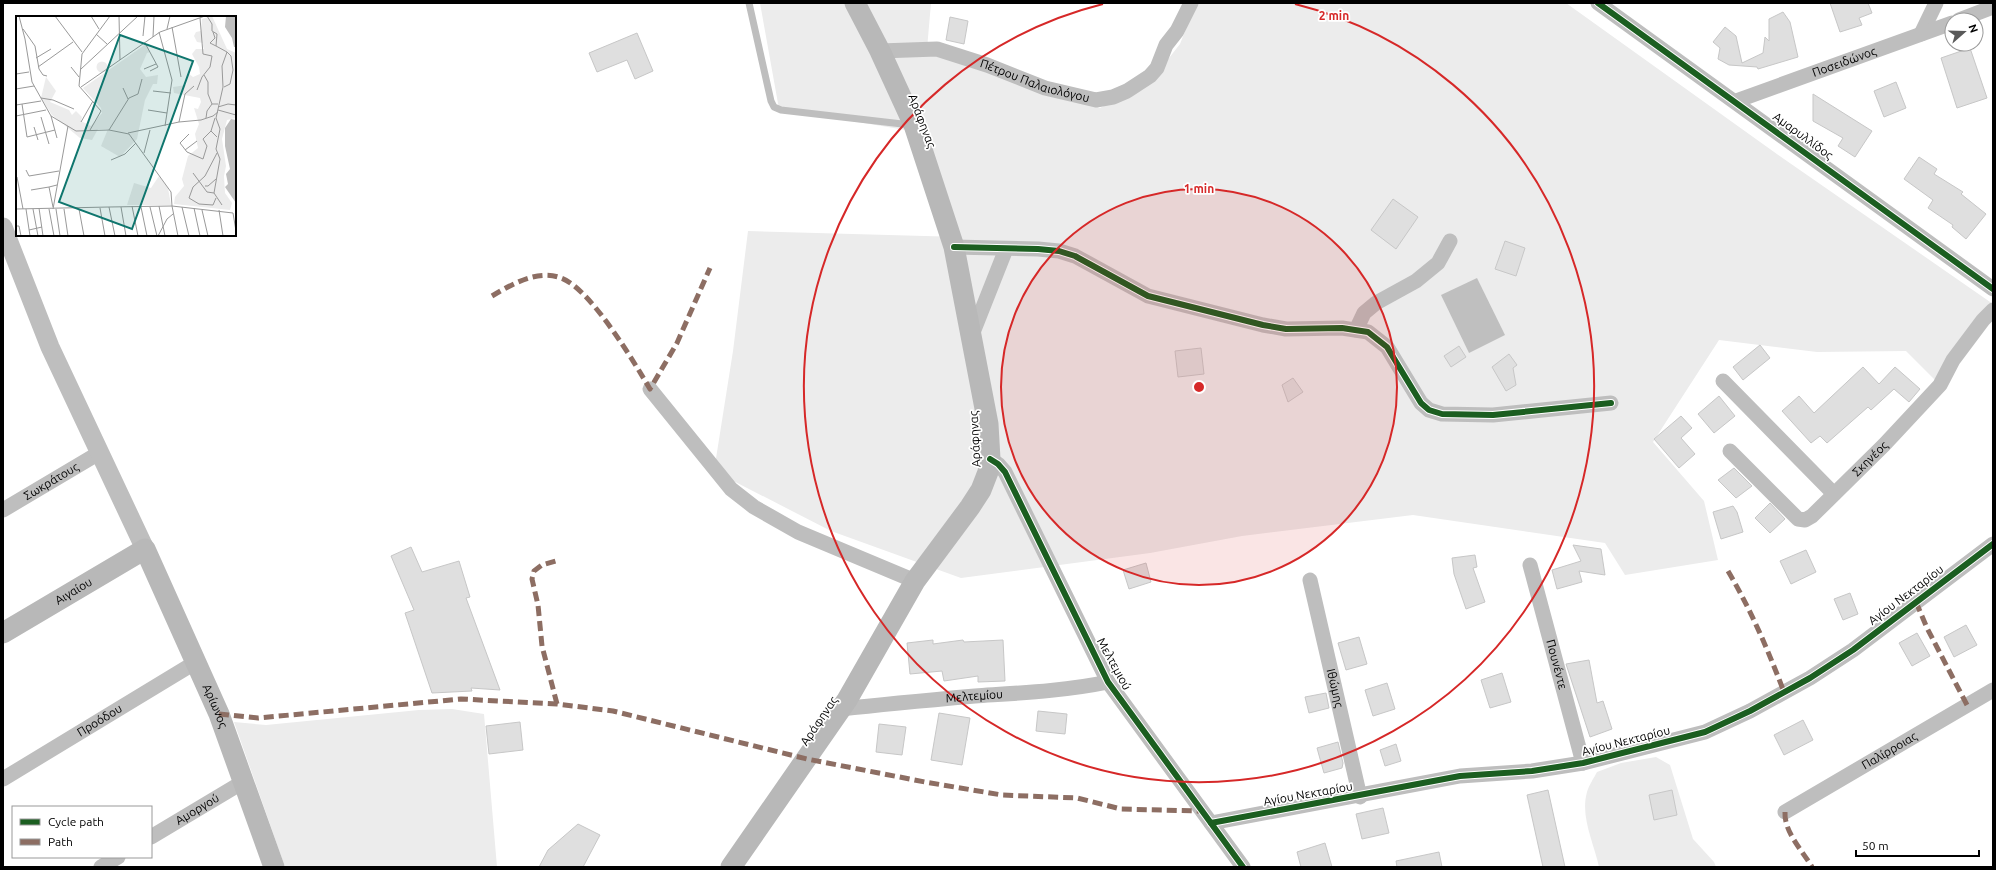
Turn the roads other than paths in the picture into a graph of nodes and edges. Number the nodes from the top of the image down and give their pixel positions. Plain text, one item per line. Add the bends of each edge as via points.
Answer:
1 (749, 3) edge
2 (855, 3) edge
3 (1191, 3) edge
4 (1598, 3) edge
5 (1936, 3) edge
6 (1993, 7) edge
7 (1980, 12) edge
8 (1944, 26) edge
9 (1921, 34) junction
10 (880, 51) junction
11 (1736, 101) junction
12 (914, 125) junction
13 (4, 236) edge
14 (1450, 242) dead end
15 (954, 247) junction
16 (1006, 249) junction
17 (1993, 289) edge
18 (1993, 310) edge
19 (1356, 330) junction
20 (972, 335) junction
21 (1723, 381) dead end
22 (650, 389) dead end
23 (1611, 403) dead end
24 (1730, 450) dead end
25 (98, 453) junction
26 (990, 459) junction
27 (1834, 494) junction
28 (3, 510) edge
29 (1993, 544) edge
30 (144, 549) junction
31 (1530, 565) dead end
32 (1310, 580) dead end
33 (916, 581) junction
34 (3, 633) edge
35 (196, 662) junction
36 (1108, 682) junction
37 (1993, 690) edge
38 (841, 709) junction
39 (1583, 763) junction
40 (3, 779) edge
41 (243, 782) junction
42 (1360, 796) junction
43 (1785, 812) dead end
44 (1211, 823) junction
45 (152, 836) edge
46 (116, 858) edge
47 (101, 867) edge
48 (274, 867) edge
49 (730, 867) edge
50 (1243, 867) edge

1 - 12 lane via 774,107 781,110
2 - 10 main road, Αράφηνας
3 - 10 street, Πέτρου Παλαιολόγου via 1166,45 1157,68 1150,76 1127,91 1096,100 1045,88 937,49
4 - 11 street, Αμαρυλλίδος
5 - 9 street
6 - 7 street
8 - 9 street, Ποσειδώνος
9 - 11 street, Ποσειδώνος
10 - 12 main road, Αράφηνας
11 - 17 street, Αμαρυλλίδος
12 - 15 main road, Αράφηνας
13 - 25 street
14 - 19 street via 1438,263 1416,281 1364,313
15 - 16 street
15 - 20 main road, Αράφηνας
16 - 19 street via 1059,251 1075,256 1148,296 1263,325 1286,329
16 - 20 street
18 - 27 street, Σκηνέος via 1953,360 1940,385
19 - 23 street via 1368,332 1383,343 1421,402 1429,410 1442,414 1493,414
20 - 26 main road, Αράφηνας via 988,424
21 - 27 street
22 - 33 street via 731,489 754,507 798,532
24 - 27 street, Σκηνέος via 1798,519 1805,520 1812,516
25 - 28 street, Σωκράτους
25 - 30 street
26 - 33 main road, Αράφηνας via 981,490
26 - 36 street, Μελτεμιού via 1005,472
29 - 39 street, Αγίου Νεκταρίου via 1853,650 1810,678 1750,711 1705,732
30 - 34 main road, Αιγαίου
30 - 35 main road, Αρίωνος
31 - 39 street, Πουνέντε
32 - 42 street, Ιθώμης
33 - 38 main road, Αράφηνας
35 - 40 street, Προόδου
35 - 41 main road, Αρίωνος via 219,714
36 - 38 street, Μελτεμίου
36 - 44 street, Μελτεμιού
37 - 43 street, Παλίρροιας
38 - 49 main road, Αράφηνας
39 - 42 street, Αγίου Νεκταρίου via 1460,776
41 - 45 street, Αμοργού
41 - 48 main road, Αρίωνος
42 - 44 street, Αγίου Νεκταρίου
44 - 50 street, Μελτεμιού
46 - 47 street

